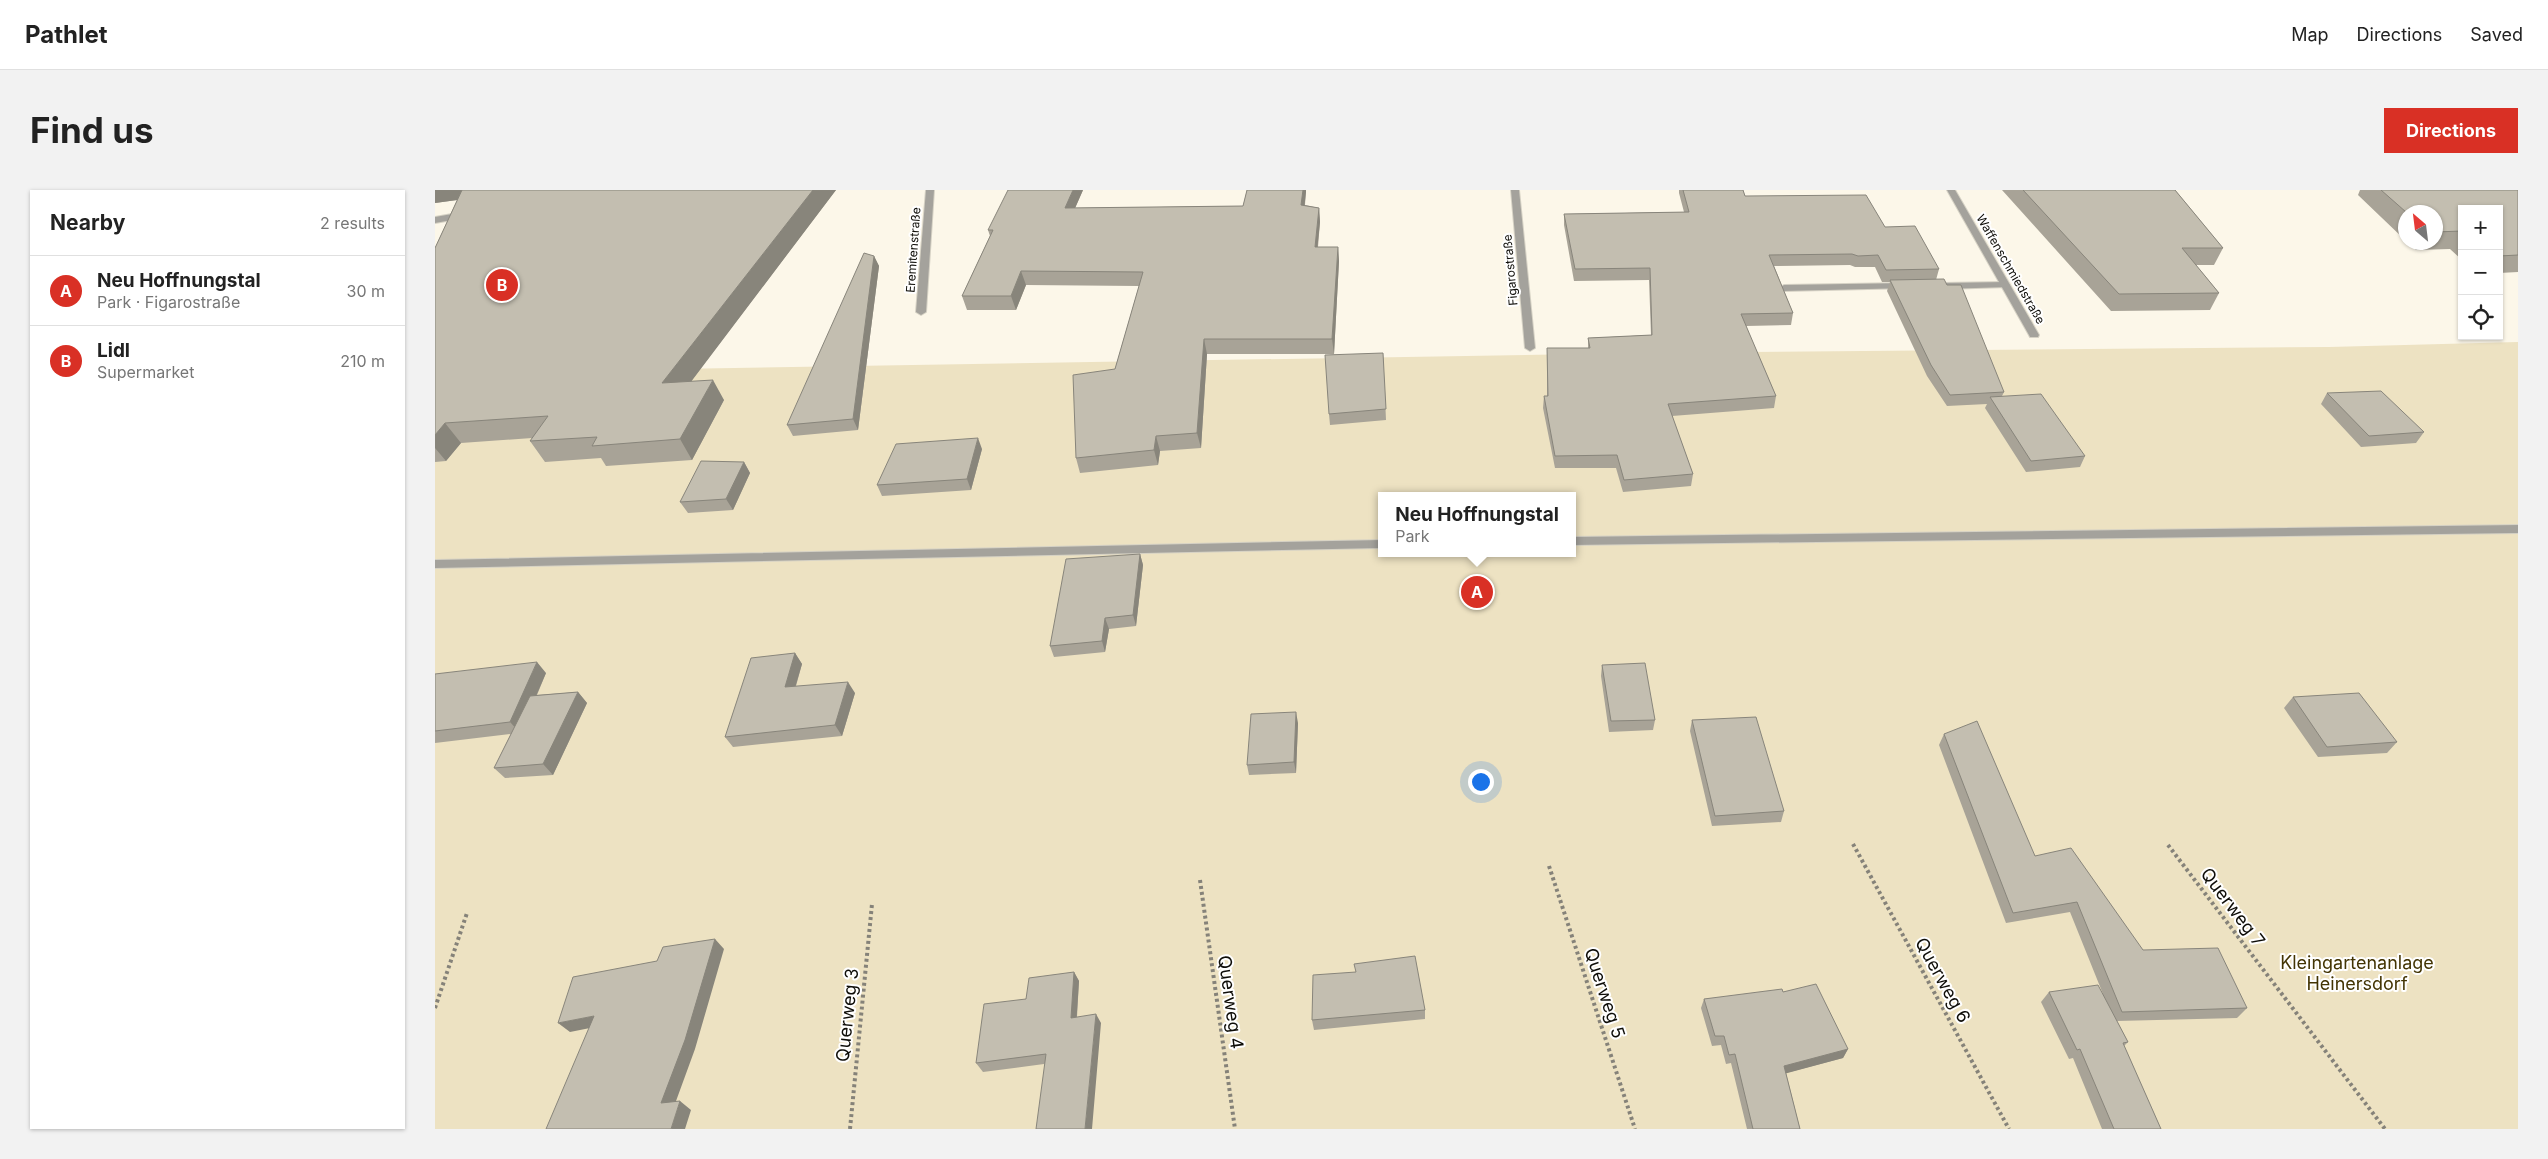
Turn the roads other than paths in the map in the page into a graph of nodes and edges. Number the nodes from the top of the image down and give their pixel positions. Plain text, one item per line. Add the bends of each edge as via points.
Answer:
1 (930, 190) edge
2 (1515, 190) edge
3 (1951, 190) edge
4 (435, 220) edge
5 (449, 236) edge
6 (2005, 285) junction
7 (1917, 286) edge
8 (1935, 286) edge
9 (1784, 288) edge
10 (921, 312) dead end
11 (2033, 335) dead end
12 (1530, 348) dead end
13 (2518, 529) edge
14 (1576, 541) edge
15 (1378, 544) edge
16 (435, 564) edge

1 - 10 street, Eremitenstraße
2 - 12 street, Figarostraße
3 - 6 street, Waffenschmiedstraße
4 - 5 street via 459,219
6 - 8 street
6 - 11 street, Waffenschmiedstraße
7 - 9 street
13 - 14 street
15 - 16 street

